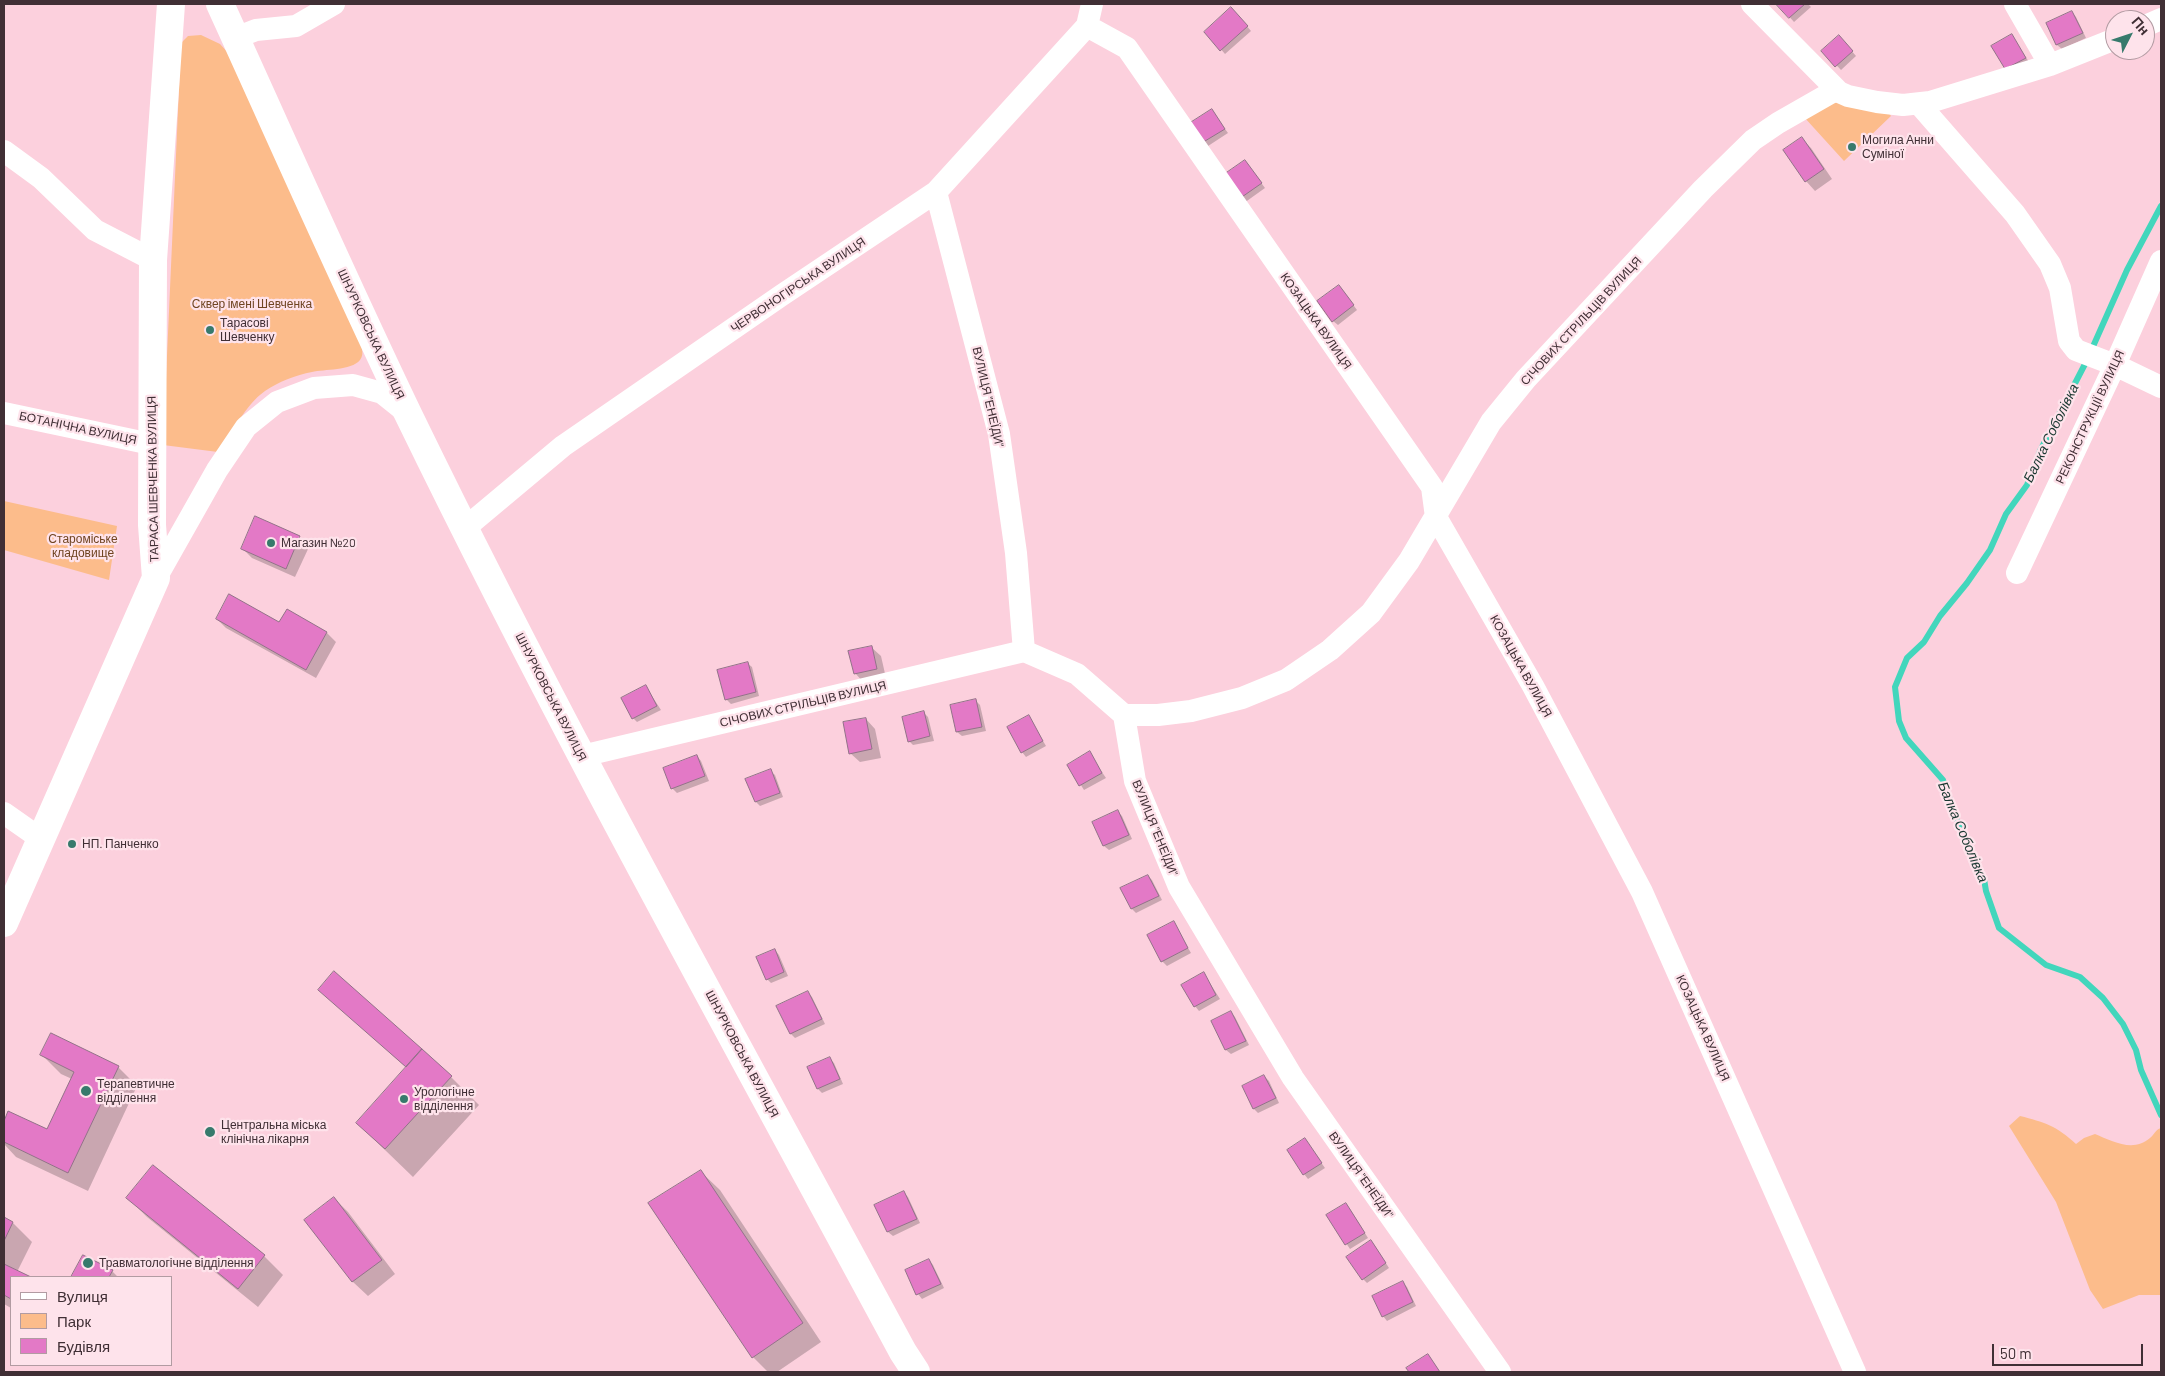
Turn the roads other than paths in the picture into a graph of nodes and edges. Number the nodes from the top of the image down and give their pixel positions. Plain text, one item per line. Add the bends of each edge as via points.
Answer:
1 (171, 4) edge
2 (220, 4) edge
3 (334, 4) edge
4 (1092, 4) edge
5 (1752, 4) edge
6 (2015, 4) edge
7 (1087, 26) junction
8 (2105, 42) edge
9 (239, 46) junction
10 (2050, 65) junction
11 (1839, 92) junction
12 (1919, 104) junction
13 (4, 151) edge
14 (936, 192) junction
15 (153, 260) junction
16 (2161, 261) edge
17 (2115, 365) junction
18 (2161, 387) edge
19 (4, 413) edge
20 (409, 415) junction
21 (152, 444) junction
22 (1436, 517) junction
23 (464, 528) junction
24 (2017, 573) dead end
25 (156, 578) junction
26 (1024, 651) junction
27 (1124, 715) junction
28 (582, 756) junction
29 (4, 813) edge
30 (41, 839) junction
31 (4, 923) edge
32 (906, 1365) edge
33 (1500, 1372) edge
34 (1855, 1372) edge

1 - 15 street, ТАРАСА ШЕВЧЕНКА ВУЛИЦЯ
2 - 9 street, ШНУРКОВСЬКА ВУЛИЦЯ
3 - 9 street via 296,26 256,30 242,35
4 - 7 street, ЧЕРВОНОГІРСЬКА ВУЛИЦЯ
5 - 11 street
6 - 10 street
7 - 14 street, ЧЕРВОНОГІРСЬКА ВУЛИЦЯ
7 - 22 street, КОЗАЦЬКА ВУЛИЦЯ via 1127,48 1432,487
8 - 10 street
9 - 20 street, ШНУРКОВСЬКА ВУЛИЦЯ
10 - 12 street
11 - 12 street via 1877,102
11 - 22 street, СІЧОВИХ СТРІЛЬЦІВ ВУЛИЦЯ via 1834,91 1753,140 1703,189 1491,422
12 - 17 street via 2015,214 2050,264 2060,288 2070,341 2076,350
13 - 15 street via 41,178 96,230
14 - 23 street, ЧЕРВОНОГІРСЬКА ВУЛИЦЯ via 563,446
14 - 26 street, ВУЛИЦЯ "ЕНЕЇДИ" via 999,434 1016,554
15 - 21 street, ТАРАСА ШЕВЧЕНКА ВУЛИЦЯ
16 - 17 street, РЕКОНСТРУКЦІЇ ВУЛИЦЯ
17 - 18 street
17 - 24 street, РЕКОНСТРУКЦІЇ ВУЛИЦЯ
19 - 21 street, БОТАНІЧНА ВУЛИЦЯ
20 - 23 street, ШНУРКОВСЬКА ВУЛИЦЯ
20 - 25 street via 382,393 353,385 314,388 277,402 246,427 217,470
21 - 25 street, ТАРАСА ШЕВЧЕНКА ВУЛИЦЯ
22 - 27 street, СІЧОВИХ СТРІЛЬЦІВ ВУЛИЦЯ via 1371,613 1330,650 1286,680 1242,698 1191,710 1158,715
22 - 34 street, КОЗАЦЬКА ВУЛИЦЯ via 1533,686 1642,892
23 - 28 street, ШНУРКОВСЬКА ВУЛИЦЯ
25 - 30 street, ТАРАСА ШЕВЧЕНКА ВУЛИЦЯ
26 - 27 street via 1077,674
26 - 28 street, СІЧОВИХ СТРІЛЬЦІВ ВУЛИЦЯ
27 - 33 street, ВУЛИЦЯ "ЕНЕЇДИ" via 1135,781 1179,887 1293,1078
28 - 32 street, ШНУРКОВСЬКА ВУЛИЦЯ
29 - 30 street
30 - 31 street, ТАРАСА ШЕВЧЕНКА ВУЛИЦЯ

